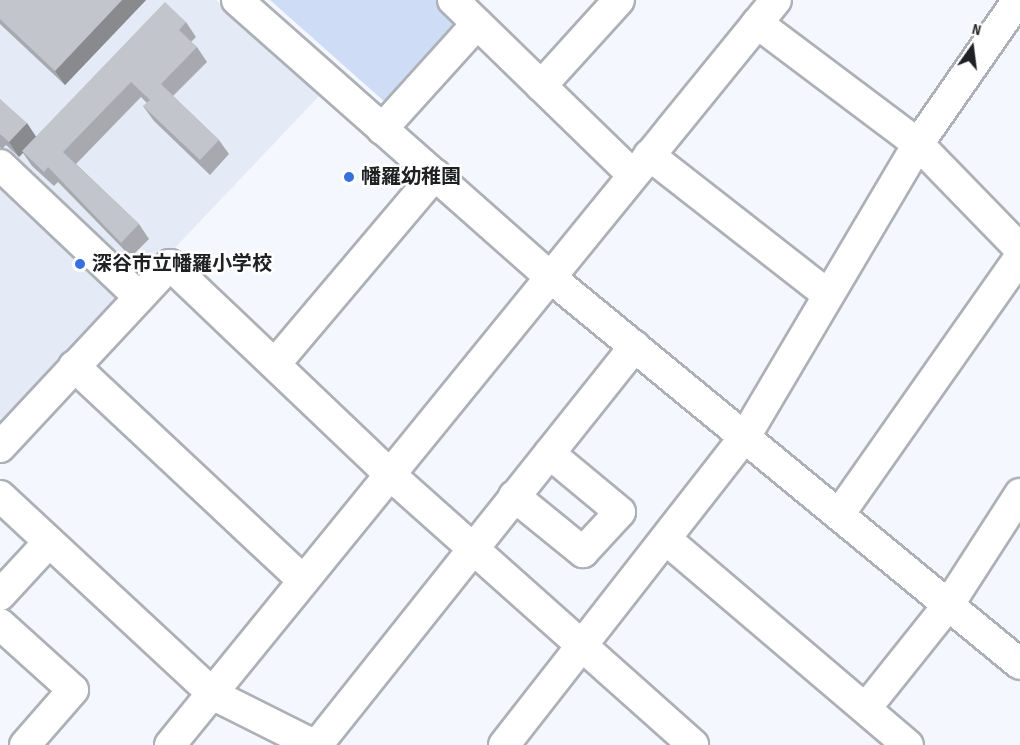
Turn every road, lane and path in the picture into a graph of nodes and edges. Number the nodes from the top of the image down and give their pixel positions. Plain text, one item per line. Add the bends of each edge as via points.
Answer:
1 (237, 0) edge
2 (453, 0) edge
3 (620, 0) edge
4 (776, 0) edge
5 (1018, 0) edge
6 (757, 23) junction
7 (477, 24) junction
8 (541, 86) junction
9 (382, 129) junction
10 (918, 144) junction
11 (0, 165) edge
12 (641, 165) junction
13 (435, 174) junction
14 (1020, 249) edge
15 (1020, 257) edge
16 (550, 278) junction
17 (828, 295) junction
18 (139, 297) junction
19 (635, 346) junction
20 (275, 364) junction
21 (74, 366) junction
22 (746, 435) junction
23 (0, 447) edge
24 (549, 453) junction
25 (387, 472) junction
26 (1020, 494) edge
27 (0, 496) edge
28 (514, 496) junction
29 (840, 513) junction
30 (668, 541) junction
31 (48, 543) junction
32 (471, 549) junction
33 (303, 580) junction
34 (0, 595) edge
35 (949, 604) junction
36 (0, 624) edge
37 (581, 650) junction
38 (1020, 664) edge
39 (214, 694) junction
40 (866, 708) junction
41 (509, 743) edge
42 (25, 745) edge
43 (170, 745) edge
44 (316, 745) edge
45 (693, 745) edge
46 (908, 745) edge

1 - 9 street
2 - 7 street
3 - 8 street
4 - 6 street
5 - 10 street
6 - 10 street
6 - 12 street
7 - 8 street
7 - 9 street
8 - 12 street
9 - 13 street
10 - 14 street
10 - 17 street
11 - 18 street
12 - 16 street
12 - 17 street
13 - 16 street
13 - 20 street
15 - 29 street
16 - 19 street
16 - 25 street
17 - 22 street
18 - 20 street via 170,265
18 - 21 street
19 - 22 street
19 - 24 street
20 - 25 street
21 - 23 street
21 - 33 street
22 - 29 street
22 - 30 street
24 - 28 street
24 - 28 street via 620,512 583,552
25 - 32 street
25 - 33 street
26 - 35 street
27 - 31 street
28 - 32 street
29 - 35 street
30 - 37 street
30 - 40 street
31 - 34 street
31 - 39 street
32 - 37 street
32 - 44 street
33 - 39 street
35 - 38 street
35 - 40 street
36 - 42 street via 73,690
37 - 41 street
37 - 45 street
39 - 43 street
39 - 44 street
40 - 46 street

